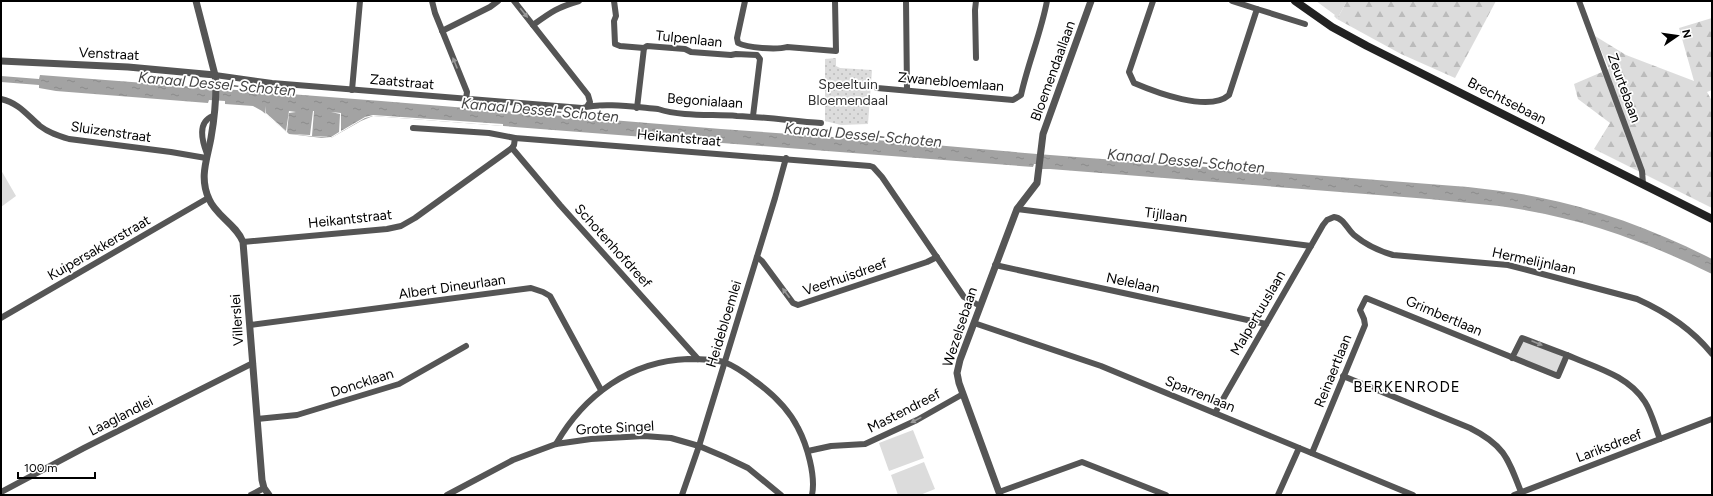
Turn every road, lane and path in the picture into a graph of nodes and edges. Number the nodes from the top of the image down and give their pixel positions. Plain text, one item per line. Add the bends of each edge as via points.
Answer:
1 (196, 1) edge
2 (360, 1) edge
3 (432, 1) edge
4 (498, 1) edge
5 (514, 1) edge
6 (579, 1) edge
7 (614, 1) edge
8 (745, 1) edge
9 (835, 1) edge
10 (906, 1) edge
11 (976, 1) edge
12 (1047, 1) edge
13 (1091, 1) edge
14 (1153, 1) edge
15 (1232, 1) edge
16 (1294, 1) edge
17 (1578, 1) edge
18 (1256, 9) junction
19 (1305, 24) dead end
20 (533, 25) junction
21 (442, 31) junction
22 (644, 48) junction
23 (976, 58) dead end
24 (1, 61) edge
25 (216, 82) junction
26 (877, 88) dead end
27 (352, 90) junction
28 (907, 90) junction
29 (1, 99) edge
30 (466, 99) junction
31 (588, 106) junction
32 (637, 108) junction
33 (753, 116) junction
34 (821, 123) dead end
35 (413, 128) dead end
36 (515, 138) junction
37 (512, 148) junction
38 (206, 156) junction
39 (786, 158) junction
40 (1038, 171) joint
41 (1643, 184) junction
42 (208, 198) junction
43 (1017, 209) junction
44 (1712, 219) edge
45 (1323, 225) joint
46 (243, 242) junction
47 (1311, 246) junction
48 (937, 257) junction
49 (757, 258) junction
50 (995, 265) junction
51 (1366, 298) joint
52 (980, 306) junction
53 (1, 318) edge
54 (974, 323) junction
55 (1266, 324) junction
56 (250, 325) junction
57 (466, 346) dead end
58 (1712, 354) edge
59 (1566, 356) junction
60 (1512, 358) junction
61 (698, 359) junction
62 (724, 362) junction
63 (253, 363) junction
64 (1343, 376) junction
65 (601, 390) junction
66 (963, 394) junction
67 (1215, 413) junction
68 (257, 419) junction
69 (1712, 419) edge
70 (1660, 439) junction
71 (556, 444) junction
72 (699, 446) junction
73 (1299, 448) junction
74 (808, 451) junction
75 (1312, 453) junction
76 (264, 488) junction
77 (5, 492) edge
78 (1521, 492) junction
79 (1000, 494) edge
80 (251, 495) edge
81 (269, 495) edge
82 (446, 495) edge
83 (682, 495) edge
84 (781, 495) edge
85 (812, 495) edge
86 (1166, 495) edge
87 (1278, 495) edge
88 (1413, 495) edge
89 (1514, 495) edge

1 - 25 street
2 - 27 street
3 - 21 street
4 - 21 street
5 -> 20 street
6 - 20 street via 558,8
7 - 22 street, Tulpenlaan via 615,44
8 - 9 street, Tulpenlaan via 738,43 763,48 836,51
10 - 28 street
11 - 23 street
12 - 28 street, Zwanebloemlaan via 1021,95 1013,100
13 - 40 street, Bloemendaallaan via 1043,134
14 - 18 street via 1129,72 1134,83 1189,101 1215,101 1229,95
15 - 18 street
16 - 41 main road, Brechtsebaan via 1332,27
17 - 41 street, Zeurtebaan via 1642,171
18 - 19 street
20 - 31 street via 588,95
30 -> 21 street via 467,92
22 - 32 street
22 - 33 street, Tulpenlaan via 647,46 757,55 760,59
24 - 25 street, Venstraat via 128,67
25 - 27 street, Zaatstraat via 272,83
25 - 38 street, Villerslei via 211,140
26 - 28 street, Zwanebloemlaan
27 - 30 street, Zaatstraat
29 - 38 street, Sluizenstraat via 23,109 40,126 56,136
30 - 31 street, Zaatstraat via 582,108
31 - 32 street, Begonialaan
32 - 33 street, Begonialaan via 694,114
33 - 34 street, Begonialaan
35 - 36 street, Heikantstraat via 489,133
36 - 37 street
36 - 39 street, Heikantstraat
37 - 46 street, Heikantstraat via 422,214 401,226
37 - 61 street, Schotenhofdreef via 560,206
38 - 42 street, Villerslei via 204,178
39 - 48 street, Heikantstraat via 873,167
39 - 49 street, Heidebloemlei
40 - 43 street, Wezelsebaan via 1036,182
41 - 44 main road, Brechtsebaan
42 - 46 street, Villerslei via 217,211 237,230
42 - 53 street, Kuipersakkerstraat
43 - 47 street, Tijllaan
43 - 50 street, Wezelsebaan
45 - 47 street, Malpertuuslaan
45 - 58 street, Hermelijnlaan via 1330,218 1338,217 1354,235 1367,244 1393,255 1508,265 1622,294 1653,306 1670,316 1689,330
46 - 56 street, Villerslei
47 - 55 street, Malpertuuslaan
48 -> 49 street, Veerhuisdreef via 800,305 793,303 762,261
48 - 52 street, Heikantstraat via 964,298
49 - 62 street, Heidebloemlei
50 - 52 street, Wezelsebaan
50 - 55 street, Nelelaan
51 - 60 street, Grimbertlaan
51 - 64 street, Reinaertlaan via 1360,310 1365,325
52 - 54 street, Wezelsebaan
54 - 66 street, Wezelsebaan via 957,373
54 - 67 street, Sparrenlaan via 1073,356
55 - 67 street, Malpertuuslaan
56 - 63 street, Villerslei
56 - 65 street, Albert Dineurlaan via 538,289 550,296
57 - 68 street, Doncklaan via 399,384 297,415
60 -> 59 street via 1522,338
59 - 60 street, Grimbertlaan via 1558,376
59 - 70 street via 1614,375 1633,388 1645,403
61 - 62 street
61 - 65 street via 659,362 638,368
62 - 72 street, Heidebloemlei
62 - 74 street via 776,397 793,417
63 - 68 street, Villerslei
63 - 77 street, Laaglandlei via 74,453
64 - 75 street, Reinaertlaan
64 - 78 street via 1470,428 1488,438 1498,446 1508,460
65 - 71 street via 581,409
66 -> 74 street, Mastendreef via 917,420 865,444 831,446
66 - 79 street, Wezelsebaan
67 - 73 street, Sparrenlaan
68 - 76 street, Villerslei
69 - 70 street, Lariksdreef
70 - 78 street, Lariksdreef
71 - 72 street, Grote Singel via 644,436 671,438
71 - 82 street, Grote Singel via 513,460
72 - 83 street, Heidebloemlei
72 - 84 street, Grote Singel via 748,468
73 - 75 street, Sparrenlaan
73 - 87 street
74 - 85 street via 814,488
75 - 88 street, Sparrenlaan
76 - 80 street
76 - 81 street, Villerslei
78 - 89 street, Lariksdreef
79 - 86 street via 1082,462

